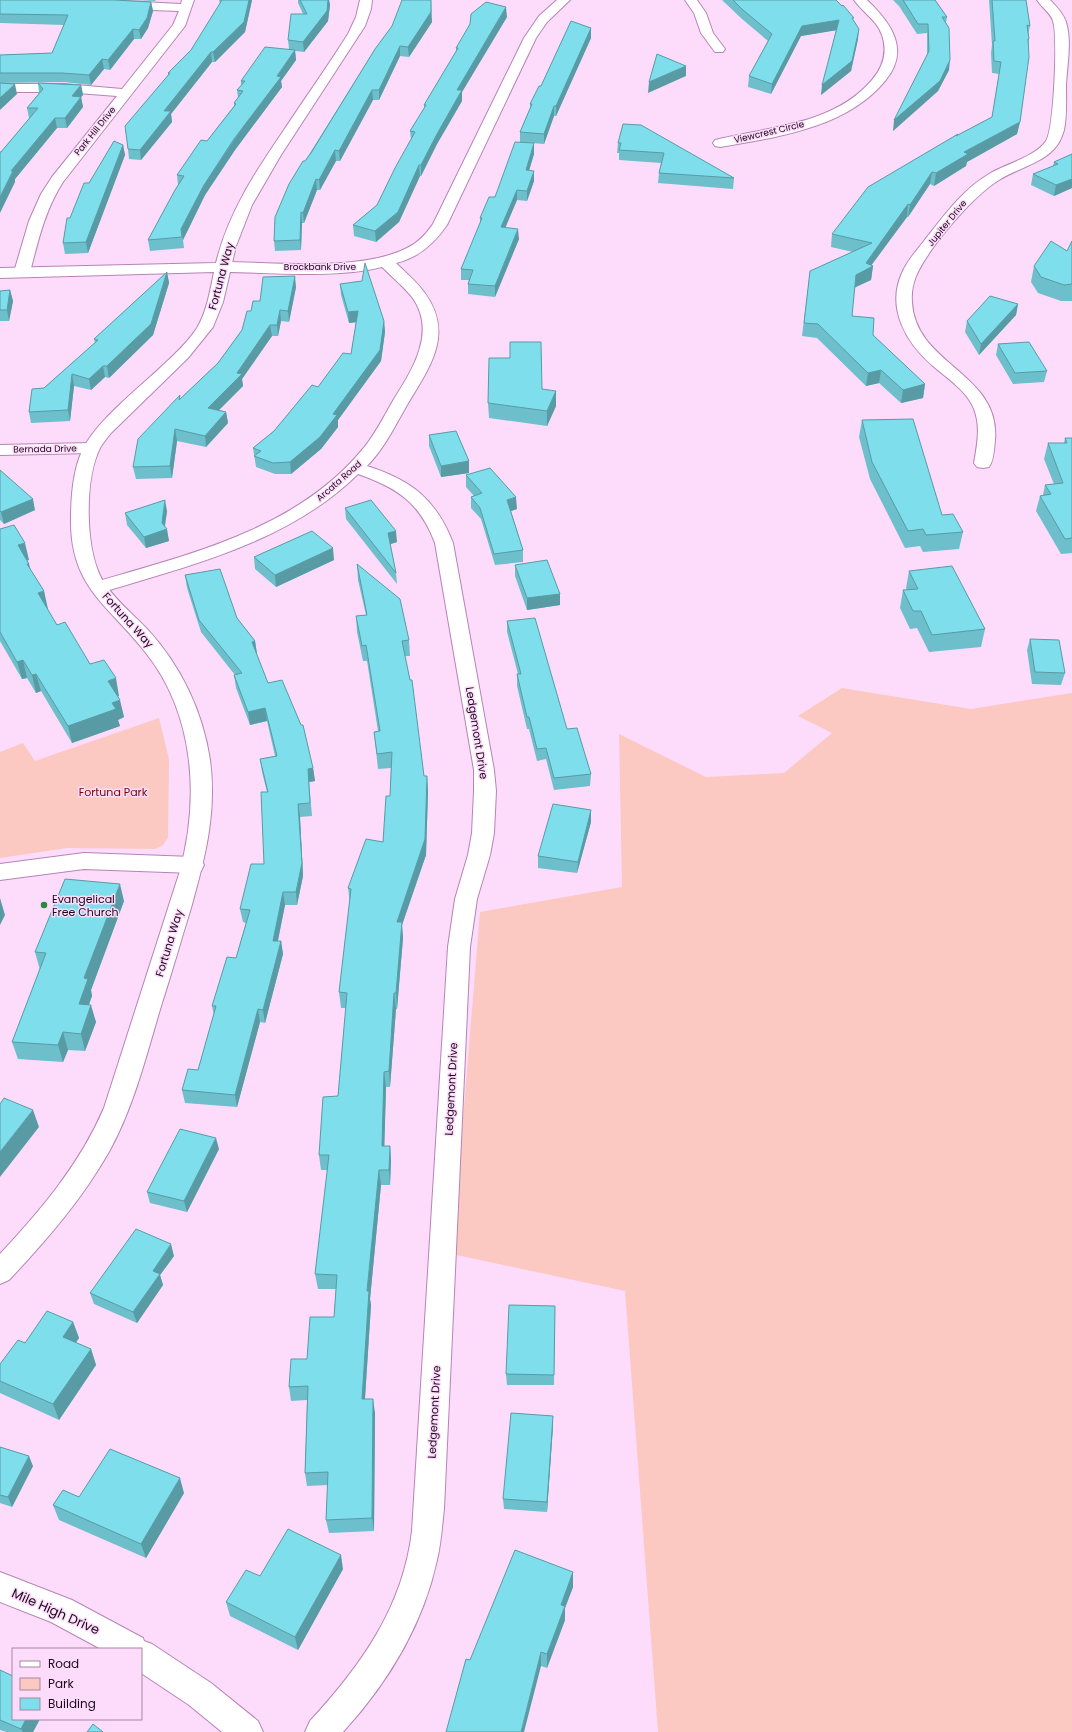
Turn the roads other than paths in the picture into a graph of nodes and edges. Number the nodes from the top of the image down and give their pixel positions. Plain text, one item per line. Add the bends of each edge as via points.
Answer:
1 (366, 0) edge
2 (564, 0) edge
3 (691, 0) edge
4 (860, 0) edge
5 (1044, 0) edge
6 (111, 4) edge
7 (187, 4) edge
8 (719, 49) dead end
9 (0, 88) edge
10 (126, 93) junction
11 (720, 143) dead end
12 (386, 262) junction
13 (223, 267) junction
14 (22, 272) junction
15 (0, 273) edge
16 (91, 448) junction
17 (0, 450) edge
18 (983, 463) dead end
19 (356, 468) junction
20 (99, 588) junction
21 (193, 865) junction
22 (0, 872) edge
23 (0, 1272) edge
24 (0, 1587) edge
25 (130, 1648) edge
26 (142, 1655) edge
27 (247, 1732) edge
28 (321, 1732) edge

1 - 13 street, Fortuna Way via 366,8 359,25 248,198 236,225
2 - 12 street, Brockbank Drive via 543,19 530,38 437,231 416,249
3 - 8 street via 700,12 707,33
4 - 11 street, Viewcrest Circle via 883,24 891,46 889,64 876,84 853,103 819,120 768,134
5 - 18 street, Jupiter Drive via 1060,23 1058,125 1055,138 1048,148 994,178 962,203 909,273 903,295 908,325 916,339 930,355 969,388 978,402 986,420 987,441
6 - 7 street
7 - 10 street, Park Hill Drive via 179,26
9 - 10 street via 64,88
10 - 14 street, Park Hill Drive via 67,166 48,194 36,221
12 - 13 street, Brockbank Drive via 351,268
12 - 19 street, Arcata Road via 422,300 429,317 431,338 419,373 371,450
13 - 14 street, Brockbank Drive
13 - 16 street, Fortuna Way via 214,305 198,336 104,431
14 - 15 street, Brockbank Drive
16 - 17 street, Bernada Drive
16 - 20 street, Fortuna Way via 82,491 81,528 84,557 89,572
19 - 20 street, Arcata Road via 324,496 265,530 210,552
19 - 28 street, Ledgemont Drive via 387,479 415,496 430,513 441,533 484,770 485,804 479,855 466,899 458,947 429,1501 421,1565 403,1619 388,1648 353,1697
20 - 21 street, Fortuna Way via 157,654 177,686 189,715 196,742 202,788 199,831
21 - 22 street via 84,861
21 - 23 street, Fortuna Way via 124,1085 103,1137 57,1209
24 - 25 street, Mile High Drive via 61,1611
26 - 27 street via 200,1694

